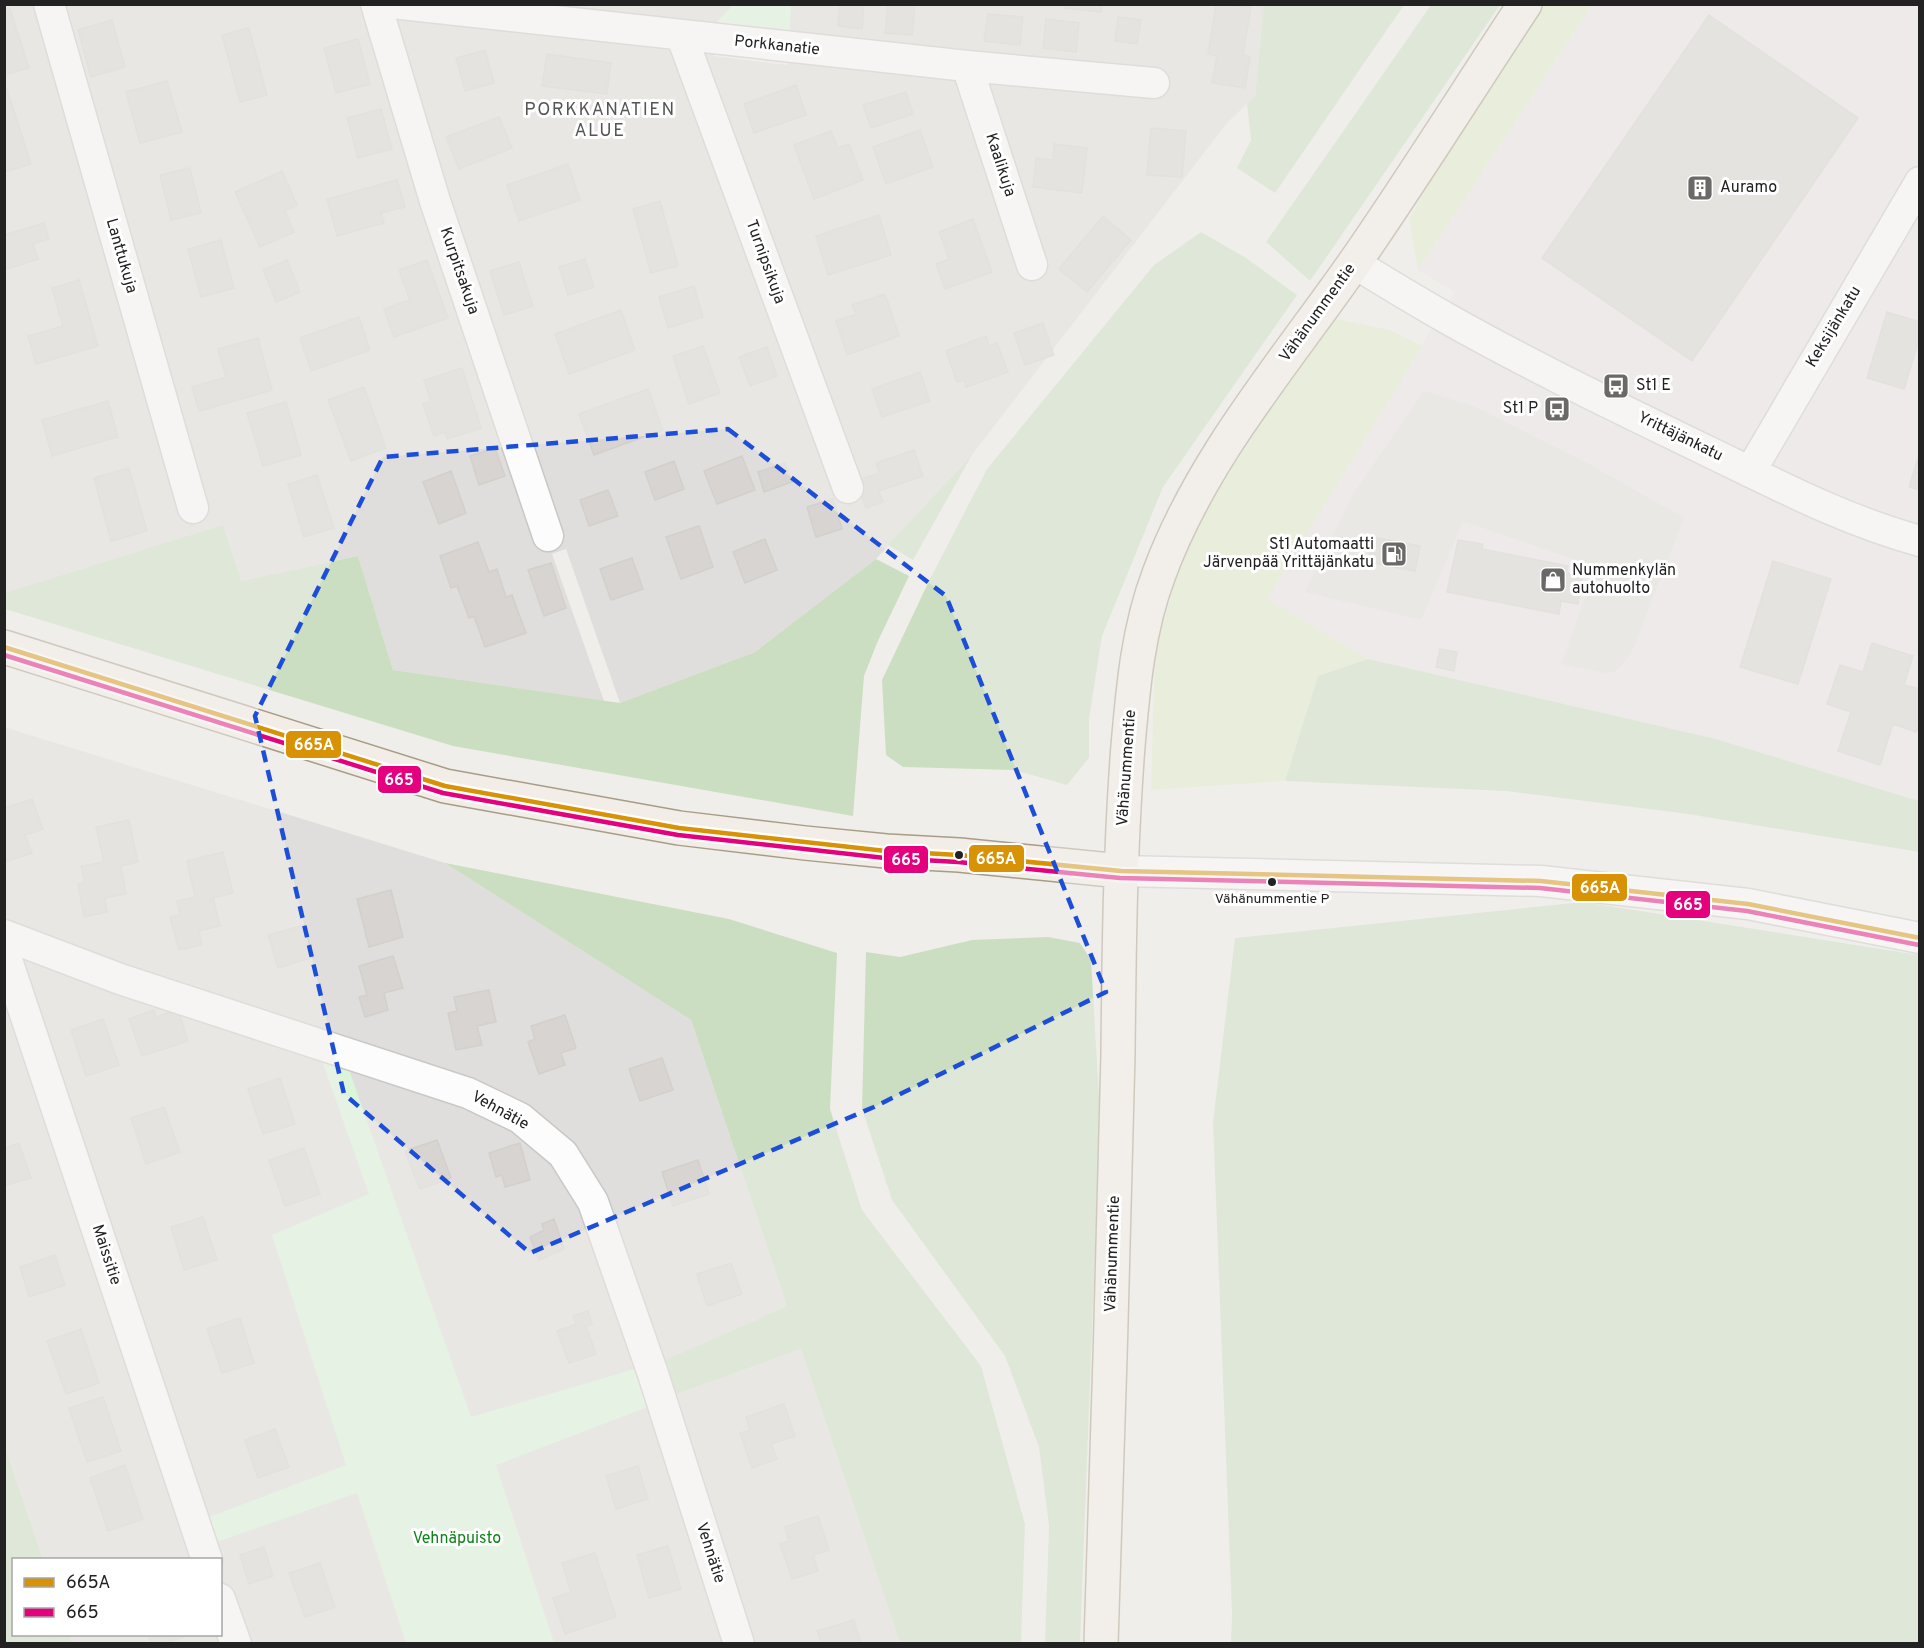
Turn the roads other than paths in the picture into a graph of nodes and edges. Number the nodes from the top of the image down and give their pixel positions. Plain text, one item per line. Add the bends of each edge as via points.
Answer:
1 (49, 4) edge
2 (376, 4) edge
3 (401, 4) edge
4 (1525, 4) edge
5 (682, 37) junction
6 (966, 66) junction
7 (1154, 83) dead end
8 (1920, 183) edge
9 (1354, 263) junction
10 (1032, 265) dead end
11 (1750, 472) junction
12 (848, 488) dead end
13 (193, 508) dead end
14 (548, 536) dead end
15 (1920, 541) edge
16 (4, 647) edge
17 (1121, 871) junction
18 (4, 935) edge
19 (1920, 938) edge
20 (4, 951) edge
21 (206, 1558) edge
22 (222, 1605) edge
23 (236, 1644) edge
24 (739, 1644) edge
25 (1101, 1644) edge

1 - 13 street, Lanttukuja
2 - 14 street, Kurpitsakuja via 435,201
3 - 5 street, Porkkanatie
4 - 9 main road, Vähänummentie
5 - 6 street, Porkkanatie
5 - 12 street, Turnipsikuja
6 - 7 street, Porkkanatie
6 - 10 street, Kaalikuja
8 - 11 street, Keksijänkatu
9 - 11 street, Yrittäjänkatu via 1494,344
9 - 17 main road, Vähänummentie via 1237,429 1193,500 1159,572 1140,643 1133,695
11 - 15 street, Yrittäjänkatu via 1812,502
16 - 17 main road via 445,786 679,828
17 - 19 street via 1540,880 1748,904
17 - 25 main road, Vähänummentie
18 - 24 street, Vehnätie via 120,979 468,1093 520,1118 563,1154 593,1202 653,1374
20 - 21 street, Maissitie
22 - 23 street

